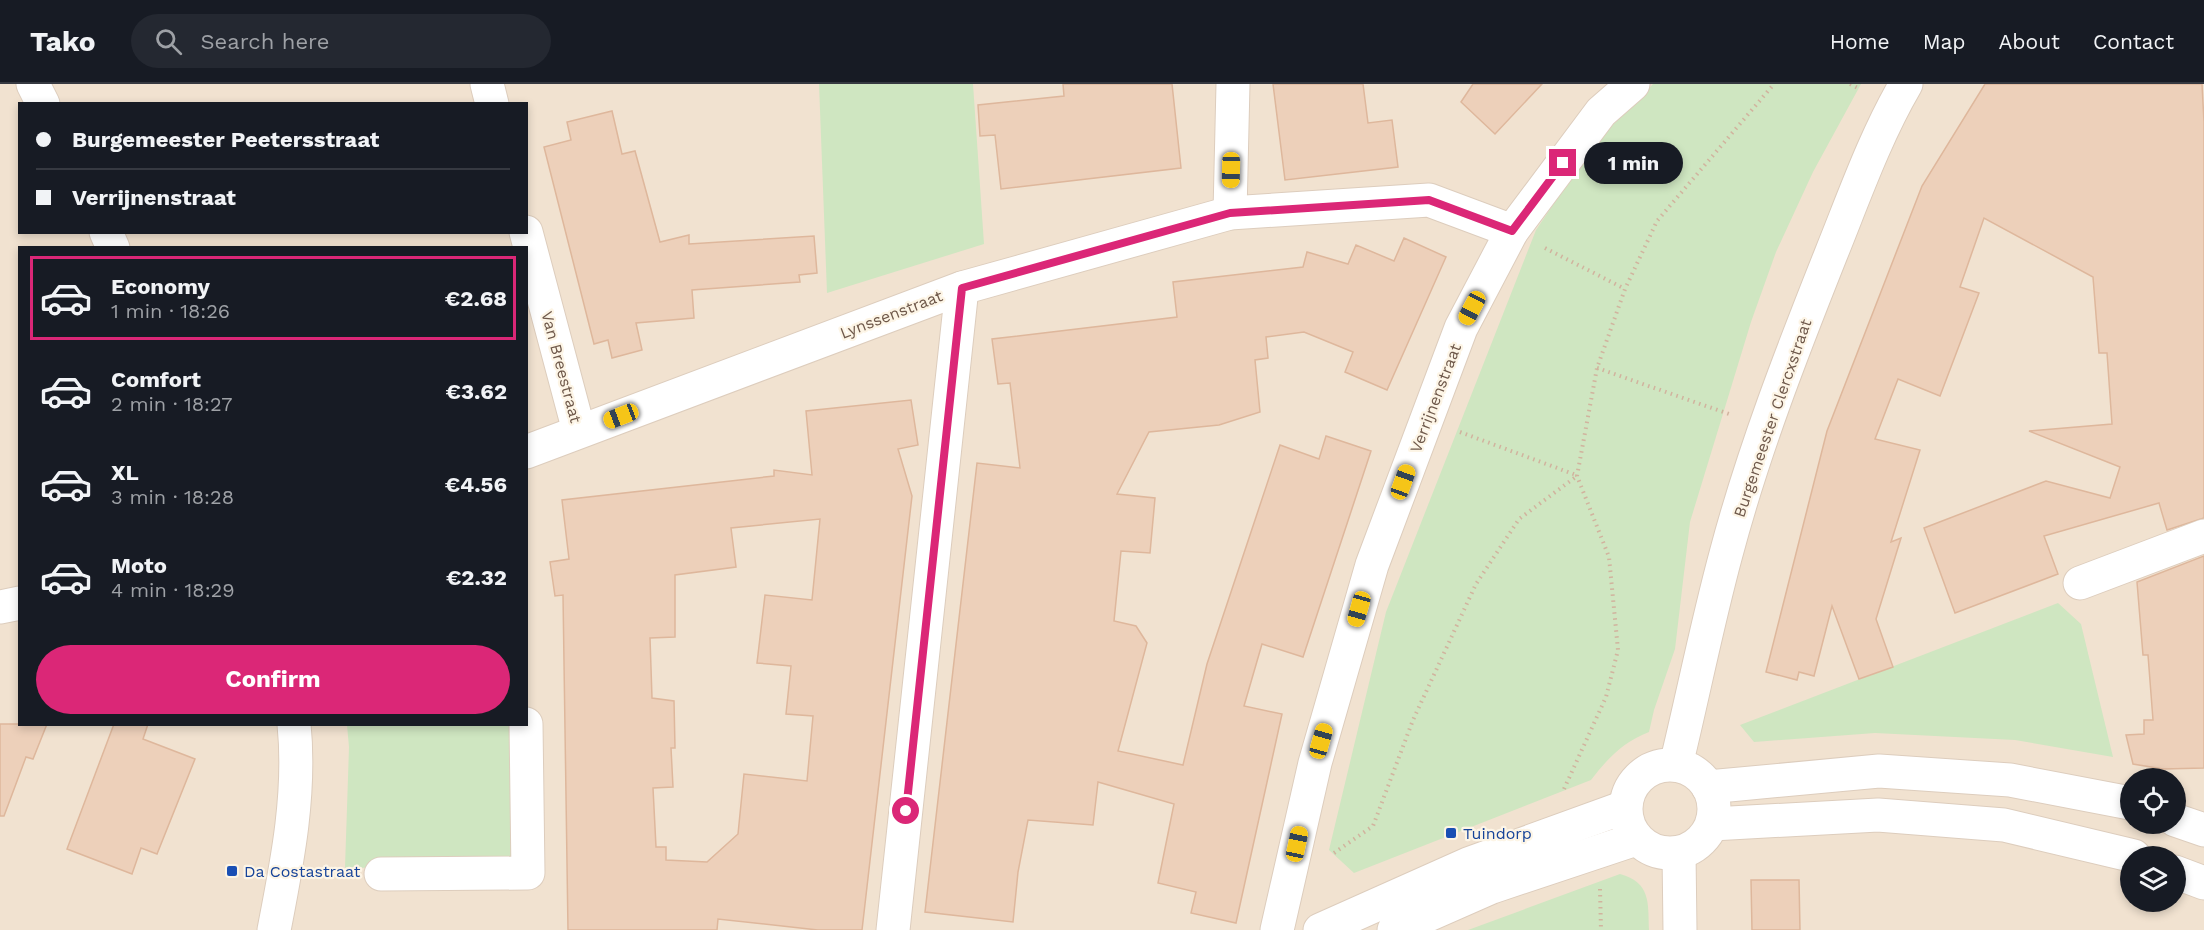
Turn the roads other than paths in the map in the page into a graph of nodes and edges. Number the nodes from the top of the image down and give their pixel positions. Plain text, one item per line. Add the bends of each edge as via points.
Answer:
1 (33, 84) edge
2 (487, 84) edge
3 (1233, 84) edge
4 (1633, 84) edge
5 (1906, 84) edge
6 (42, 102) edge
7 (492, 102) edge
8 (1230, 213) junction
9 (1512, 231) junction
10 (527, 234) edge
11 (962, 288) junction
12 (579, 432) junction
13 (528, 451) edge
14 (2204, 536) edge
15 (2080, 583) dead end
16 (18, 604) edge
17 (0, 608) edge
18 (294, 726) edge
19 (526, 726) edge
20 (1676, 765) junction
21 (1708, 787) junction
22 (2120, 801) edge
23 (1625, 807) junction
24 (2186, 823) edge
25 (1712, 824) junction
26 (2204, 830) edge
27 (1636, 839) junction
28 (1678, 853) junction
29 (2120, 853) edge
30 (381, 874) dead end
31 (2186, 876) edge
32 (2204, 883) edge
33 (274, 930) edge
34 (893, 930) edge
35 (1277, 930) edge
36 (1320, 930) edge
37 (1394, 930) edge
38 (1680, 930) edge

1 - 6 street
2 - 7 street
3 - 8 street
4 - 9 street, Verrijnenstraat via 1601,112
5 - 20 street, Burgemeester Clercxstraat via 1847,214 1766,427 1726,552
8 - 9 street, Lynssenstraat via 1429,200
8 - 11 street, Lynssenstraat
9 - 35 street, Verrijnenstraat via 1461,328 1372,565 1315,763
10 - 12 street, Van Breestraat
11 - 12 street, Lynssenstraat
11 - 34 street
12 - 13 street, Lynssenstraat
14 - 15 street
16 - 17 street
18 - 33 street via 297,749 291,846
19 - 30 street via 528,873
20 - 21 street via 1698,775
20 - 23 street via 1654,768 1638,777
21 - 22 street via 1880,771 2010,780
21 - 25 street via 1714,806
23 - 27 street
23 - 36 street via 1468,864
24 - 26 street
25 - 28 street via 1699,843
25 - 29 street via 1878,815 2004,825
27 - 28 street via 1651,850
27 - 37 street via 1492,887
28 - 38 street
31 - 32 street

